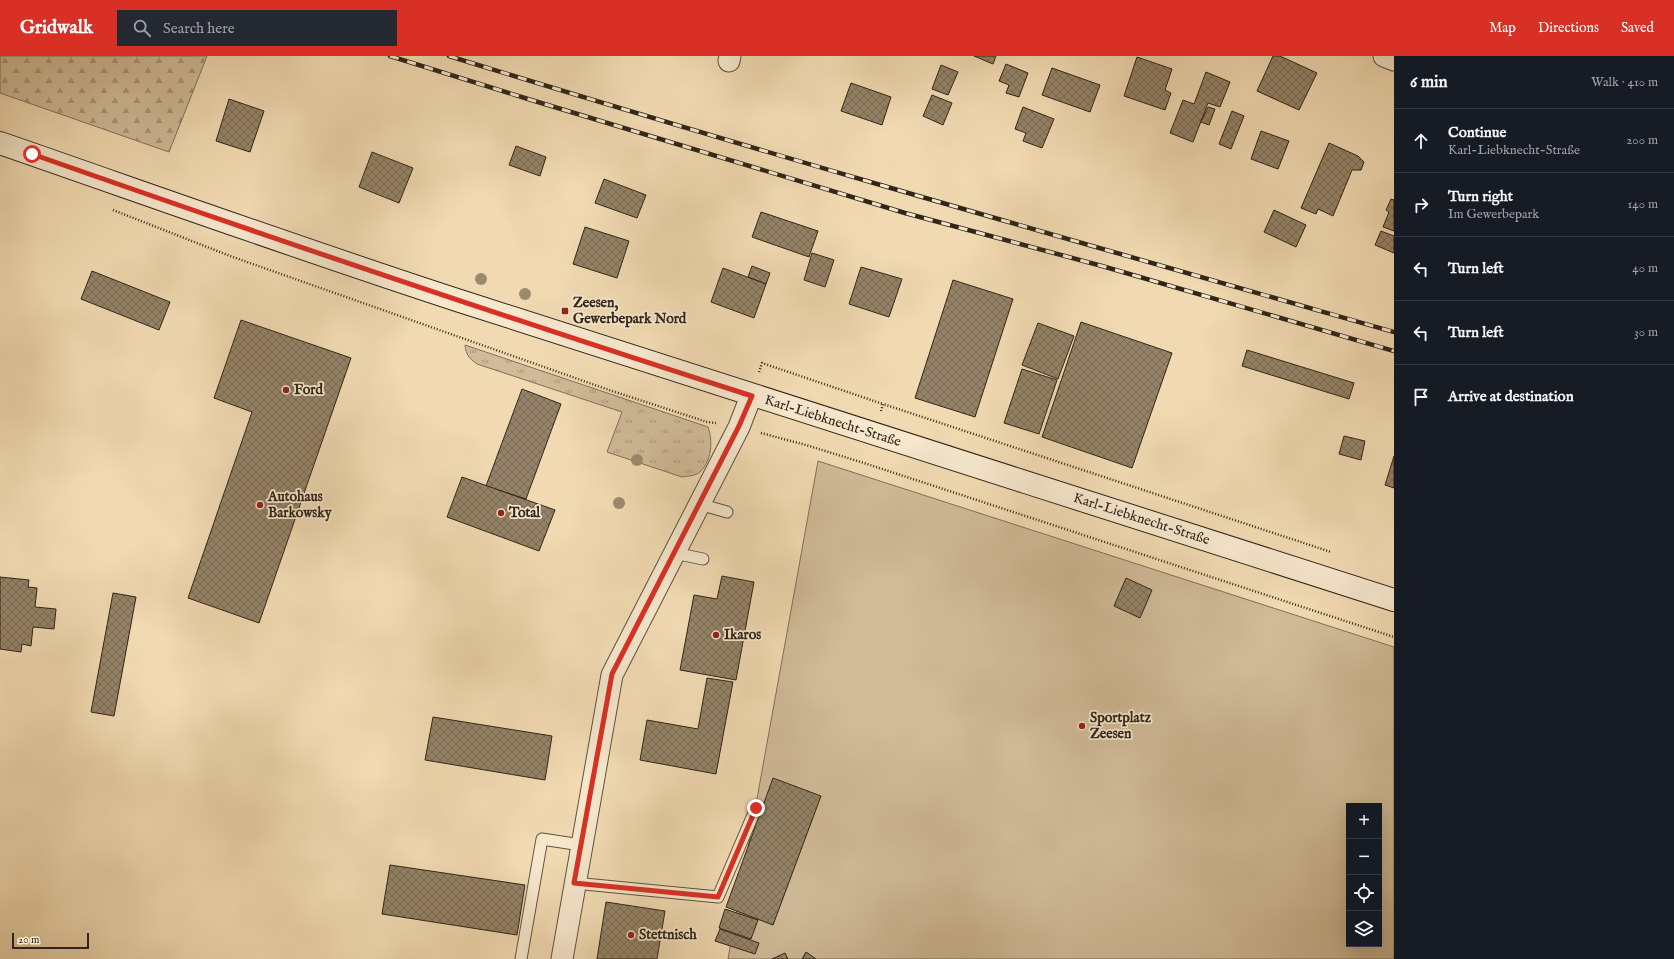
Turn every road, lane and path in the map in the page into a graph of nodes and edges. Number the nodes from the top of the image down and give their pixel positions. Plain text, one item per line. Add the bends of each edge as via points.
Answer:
1 (1384, 56) edge
2 (1394, 60) edge
3 (0, 143) edge
4 (110, 209) dead end
5 (752, 396) junction
6 (883, 404) dead end
7 (739, 426) junction
8 (699, 504) junction
9 (727, 512) dead end
10 (674, 553) junction
11 (703, 559) dead end
12 (1394, 600) edge
13 (1394, 637) edge
14 (756, 808) dead end
15 (581, 845) junction
16 (574, 883) junction
17 (520, 959) edge
18 (562, 959) edge

1 - 2 street
3 - 5 street, Karl-Liebknecht-Straße via 448,298
4 - 7 path via 237,259 609,390 707,422
5 - 6 path via 762,363
5 - 7 street
5 - 12 street, Karl-Liebknecht-Straße
7 - 8 street
7 - 13 path via 828,452
8 - 9 lane
8 - 10 street
10 - 11 lane
10 - 15 street via 612,674
14 - 16 lane via 718,897
15 - 16 street
15 - 17 lane via 542,839
16 - 18 street

